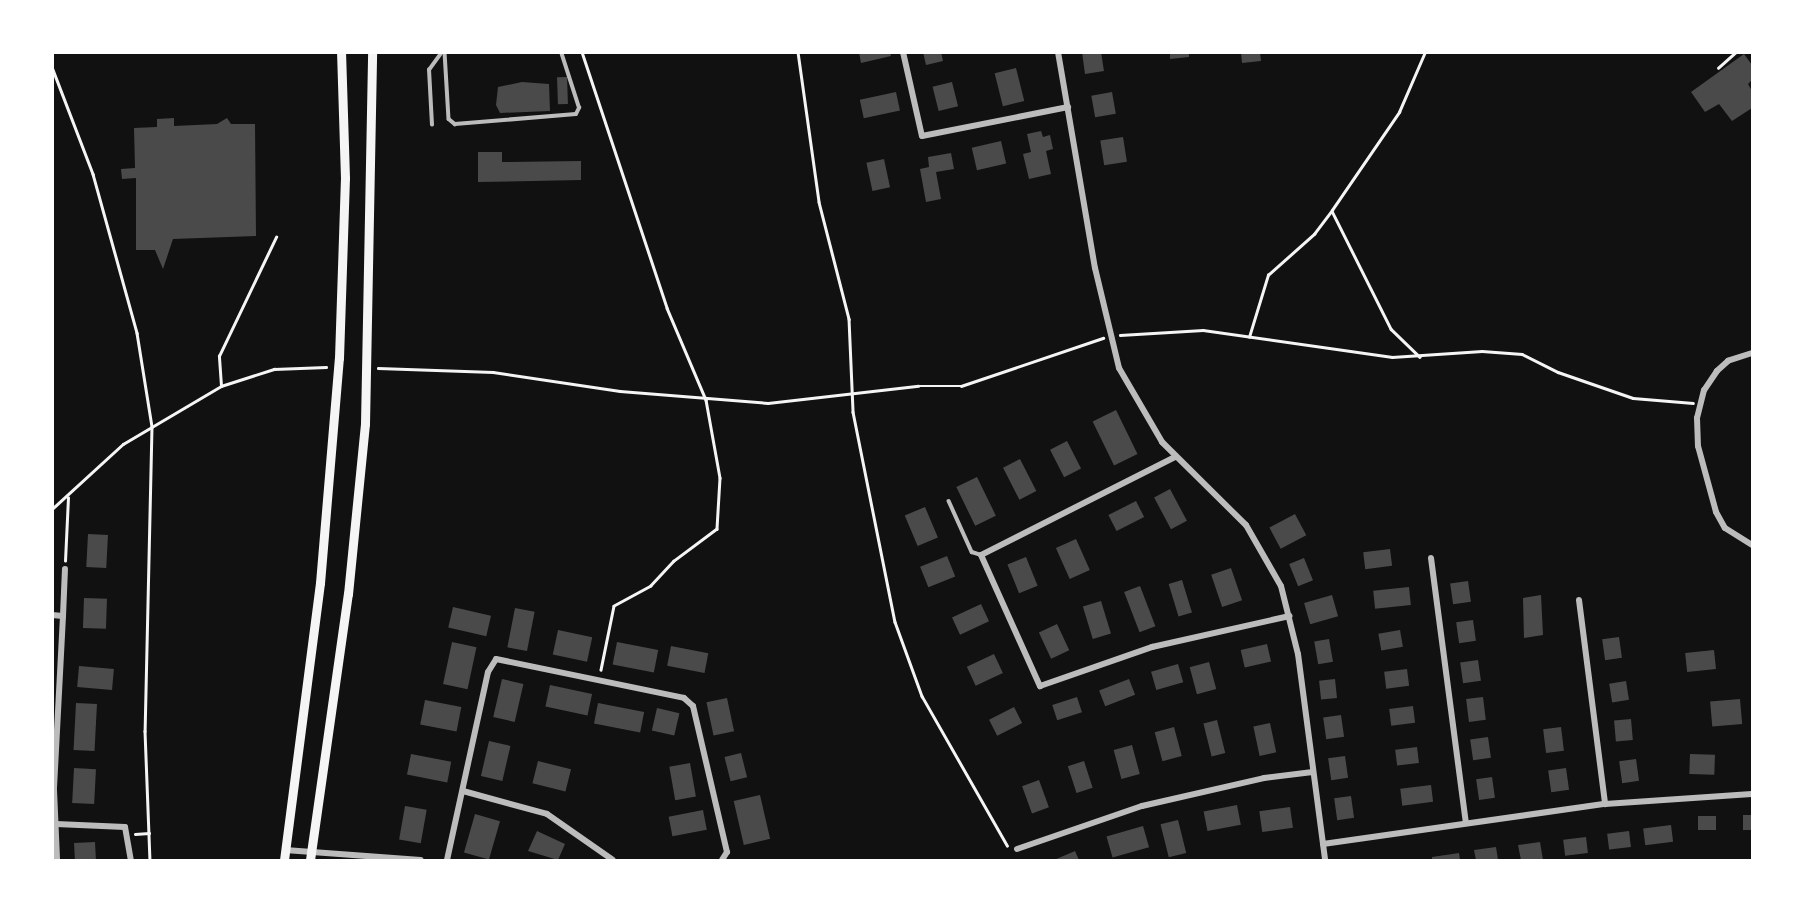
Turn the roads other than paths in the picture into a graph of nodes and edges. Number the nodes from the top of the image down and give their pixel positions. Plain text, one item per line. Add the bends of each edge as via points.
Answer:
1 (341, 52) edge
2 (372, 52) edge
3 (443, 52) edge
4 (561, 52) edge
5 (903, 52) edge
6 (1058, 52) edge
7 (1068, 107) junction
8 (432, 125) dead end
9 (1752, 353) edge
10 (1175, 457) junction
11 (949, 501) dead end
12 (1752, 545) edge
13 (981, 555) junction
14 (1431, 558) dead end
15 (65, 569) road end
16 (1579, 600) dead end
17 (52, 615) edge
18 (63, 616) junction
19 (1290, 616) junction
20 (1313, 772) junction
21 (463, 791) junction
22 (1752, 794) edge
23 (1605, 804) junction
24 (1466, 823) junction
25 (56, 824) junction
26 (1324, 844) junction
27 (1013, 850) road end
28 (284, 855) edge
29 (311, 856) edge
30 (57, 860) edge
31 (131, 860) edge
32 (421, 860) edge
33 (447, 860) edge
34 (613, 860) edge
35 (722, 860) edge
36 (1325, 860) edge

1 - 28 main road via 345,178 339,358 320,583
2 - 29 main road via 365,424 348,594
3 - 4 lane via 449,119 455,124 576,114 579,108
3 - 8 lane via 429,70
5 - 7 street via 922,136
6 - 7 street
7 - 10 street via 1110,337 1133,396
9 - 12 street via 1717,370 1699,403 1698,446 1712,502 1725,528
10 - 13 street
10 - 19 street via 1246,525 1281,586
11 - 13 lane via 972,552
13 - 19 street via 1040,686 1152,647
14 - 24 street
15 - 18 street
16 - 23 street
17 - 18 street
18 - 25 street
19 - 20 street
20 - 26 street
20 - 27 street via 1264,778 1142,806
21 - 33 street
21 - 34 street via 547,814
21 - 35 street via 488,672 496,659 684,698 693,706 727,852
22 - 23 street
23 - 24 street
24 - 26 street
25 - 30 street
25 - 31 street via 114,824 129,834
26 - 36 street
28 - 29 street
29 - 32 street

